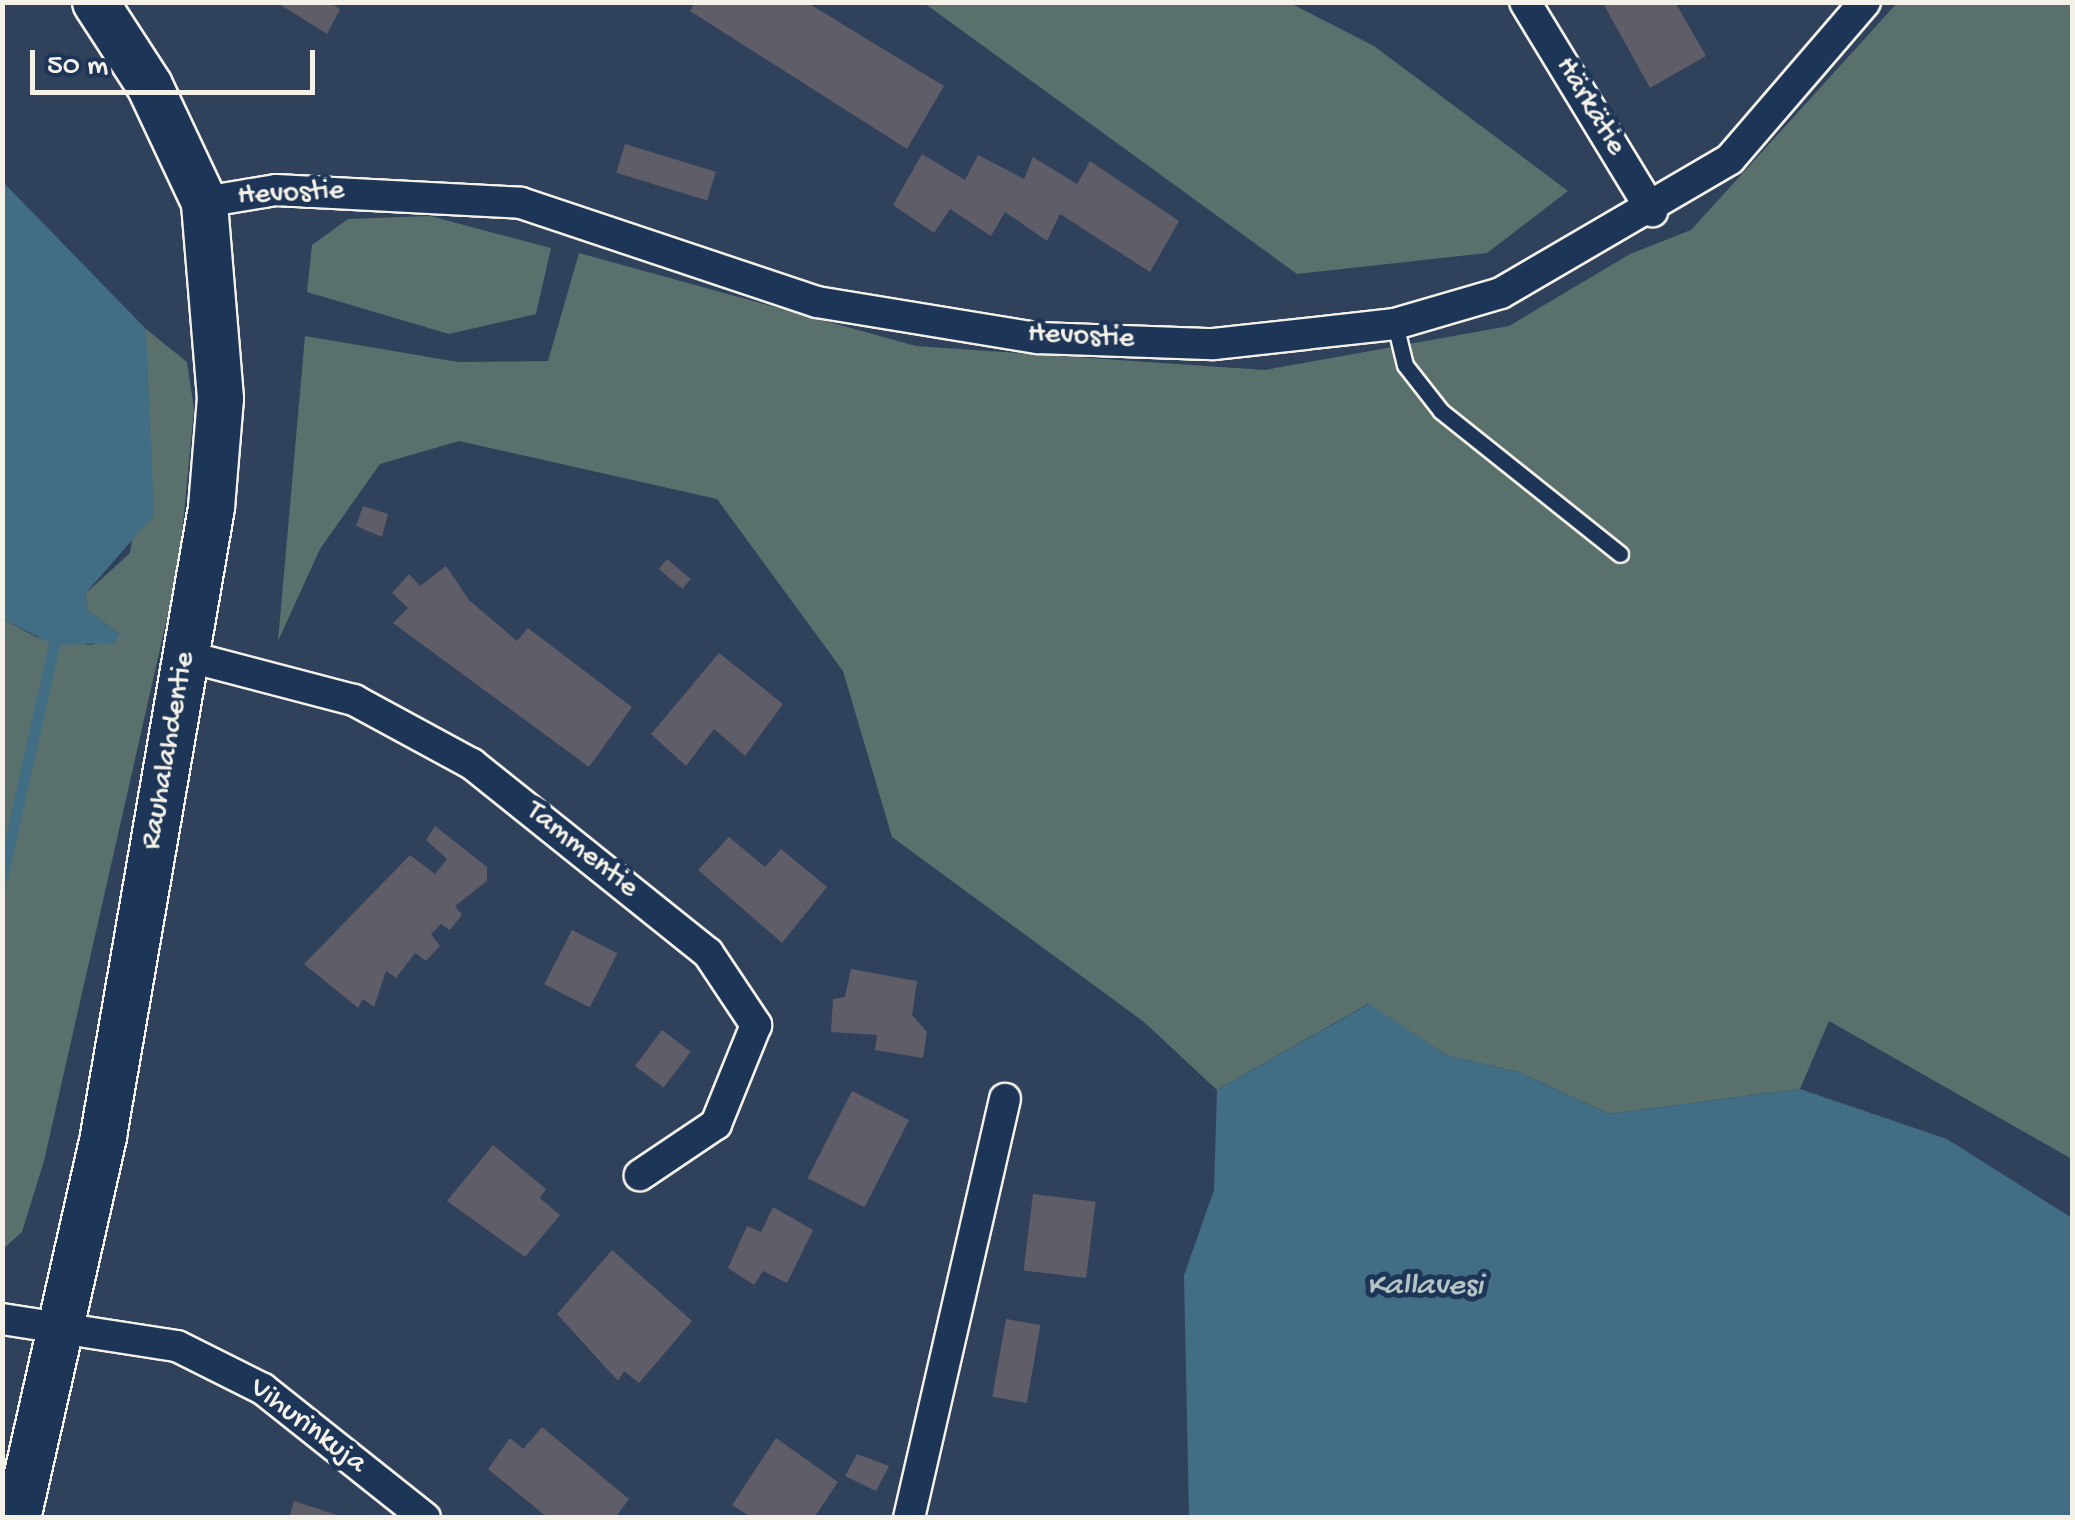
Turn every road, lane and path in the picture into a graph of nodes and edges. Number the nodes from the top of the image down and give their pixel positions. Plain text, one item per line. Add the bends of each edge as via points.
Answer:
1 (94, 2) edge
2 (1525, 2) edge
3 (1865, 2) edge
4 (204, 202) junction
5 (1652, 211) junction
6 (1395, 324) junction
7 (1620, 554) dead end
8 (186, 656) junction
9 (1004, 1099) dead end
10 (640, 1175) dead end
11 (2, 1319) edge
12 (65, 1326) junction
13 (17, 1518) edge
14 (425, 1518) edge
15 (909, 1518) edge

1 - 4 main road, Rauhalahdentie via 149,85
2 - 5 street, Härkätie
3 - 5 street, Hevostie via 1730,158
4 - 6 street, Hevostie via 276,190 522,203 817,302 1038,338 1214,344
4 - 8 main road, Rauhalahdentie via 220,398
5 - 6 street, Hevostie via 1501,293
6 - 7 lane via 1405,365 1442,411
8 - 10 street, Tammentie via 354,700 472,764 708,954 756,1025 716,1124
8 - 12 main road, Rauhalahdentie
9 - 15 street
11 - 12 street, Vihurinkuja
12 - 13 main road, Rauhalahdentie
12 - 14 street, Vihurinkuja via 176,1346 264,1389

